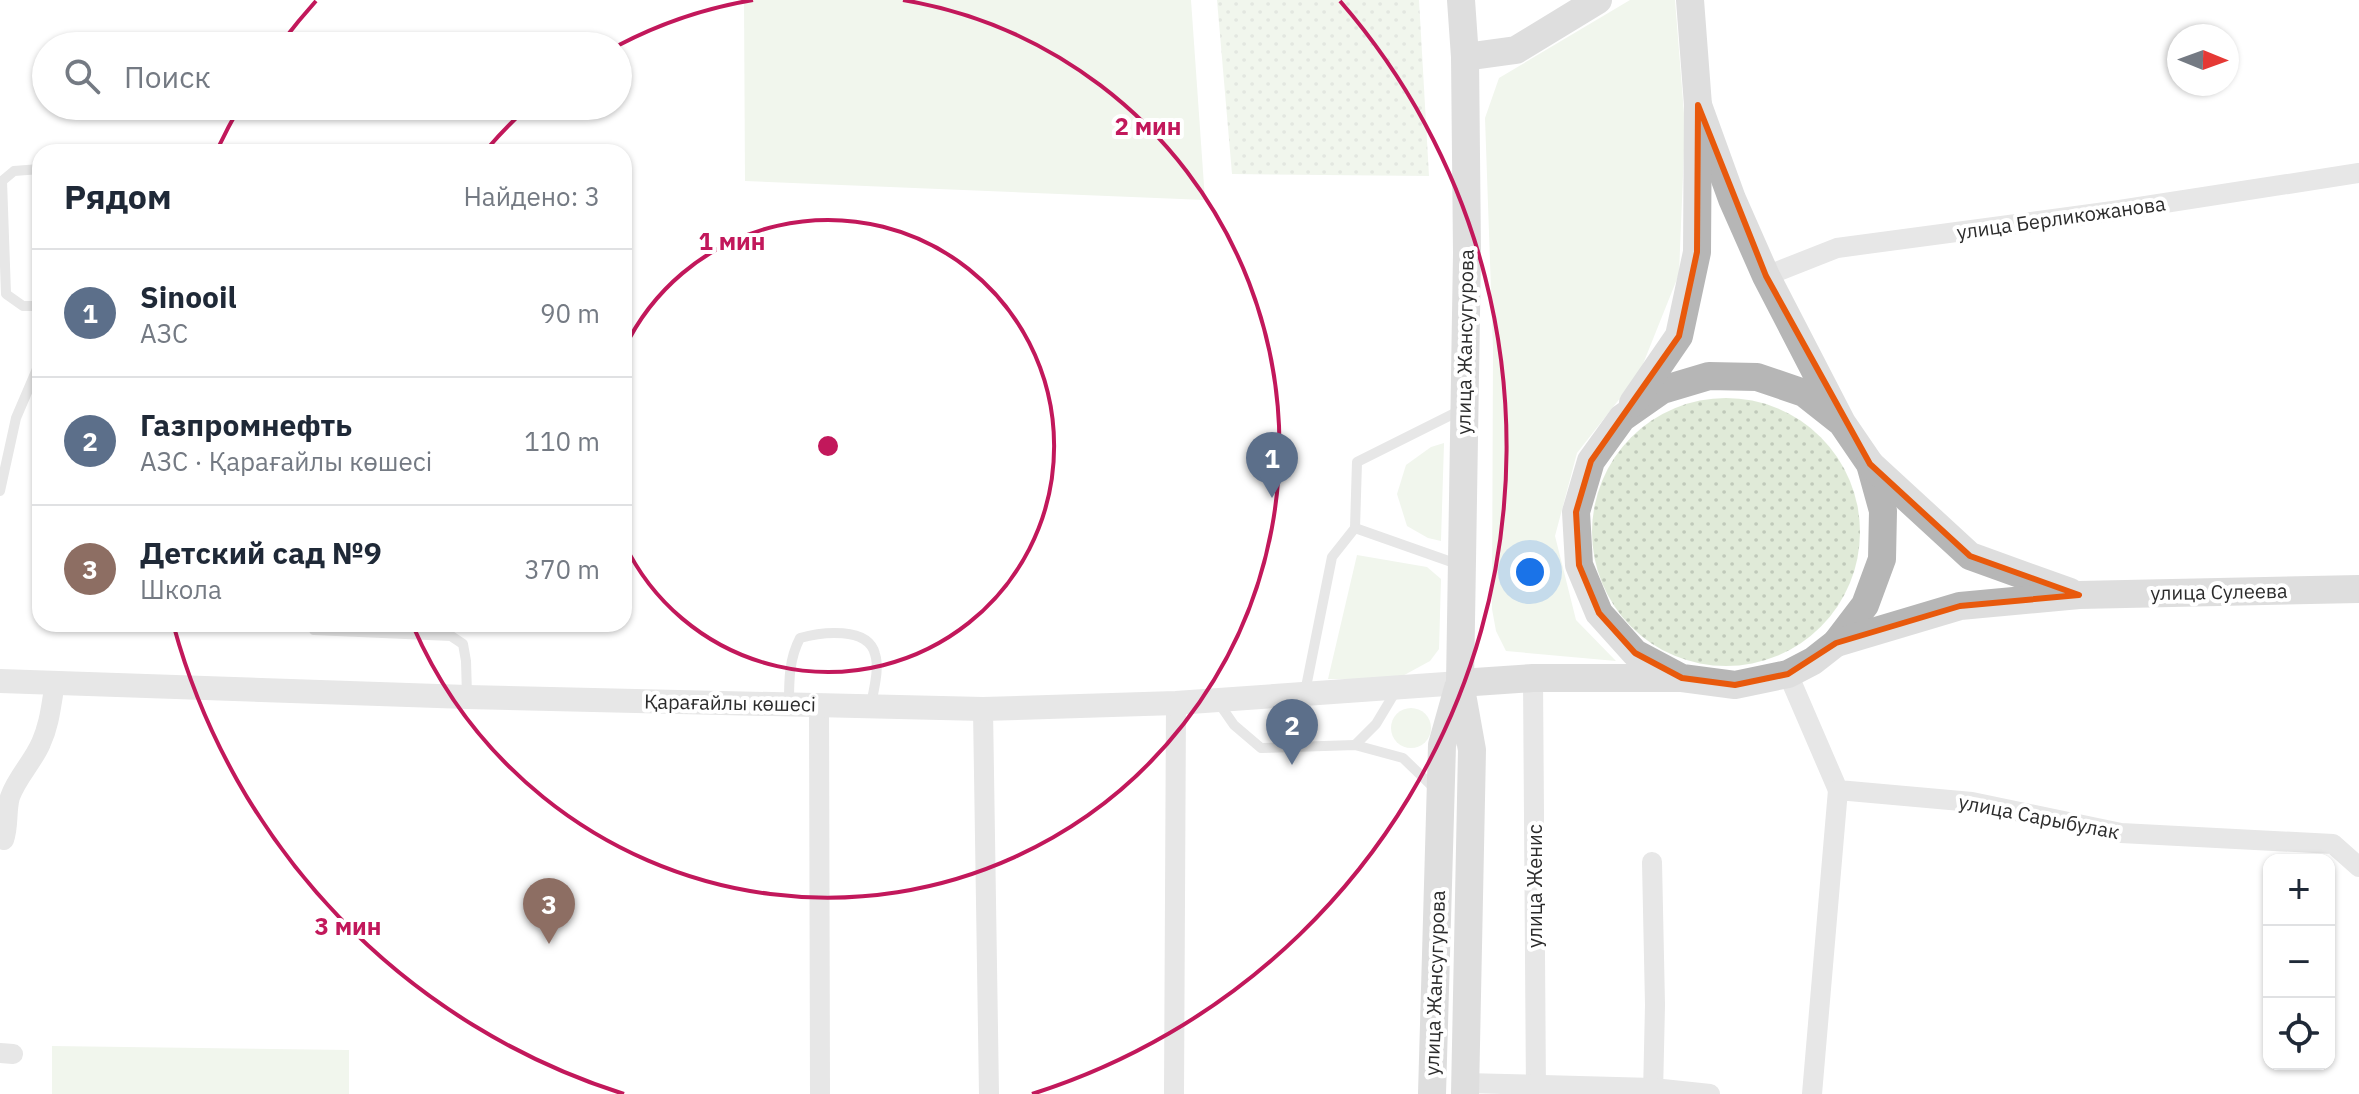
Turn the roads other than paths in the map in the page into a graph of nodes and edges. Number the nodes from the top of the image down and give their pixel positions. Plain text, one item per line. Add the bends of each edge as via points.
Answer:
1 (1461, 0) edge
2 (1598, 0) edge
3 (1690, 0) edge
4 (1465, 57) junction
5 (1698, 105) junction
6 (32, 170) edge
7 (2359, 173) edge
8 (1766, 276) junction
9 (32, 306) edge
10 (32, 381) edge
11 (1464, 408) junction
12 (1622, 418) junction
13 (1842, 423) junction
14 (1870, 464) junction
15 (0, 491) edge
16 (1355, 528) junction
17 (1462, 566) junction
18 (2359, 589) edge
19 (2079, 595) junction
20 (360, 632) edge
21 (1836, 643) junction
22 (1788, 674) junction
23 (1533, 678) junction
24 (1682, 678) junction
25 (0, 681) edge
26 (55, 683) junction
27 (1460, 683) junction
28 (1398, 688) junction
29 (1304, 695) junction
30 (467, 697) junction
31 (1217, 701) junction
32 (1176, 703) junction
33 (819, 704) junction
34 (789, 705) junction
35 (871, 706) junction
36 (983, 709) junction
37 (1355, 745) junction
38 (1838, 790) junction
39 (1440, 793) junction
40 (0, 839) edge
41 (1652, 862) dead end
42 (2359, 867) edge
43 (1465, 1088) edge
44 (1536, 1090) edge
45 (1653, 1091) edge
46 (820, 1094) edge
47 (989, 1094) edge
48 (1174, 1094) edge
49 (1432, 1094) edge
50 (1710, 1094) edge
51 (1812, 1094) edge

1 - 4 main road, улица Жансугурова
2 - 4 main road via 1516,50
3 - 5 main road
4 - 11 main road, улица Жансугурова
5 - 8 main road
5 - 12 main road via 1697,252 1679,336
6 - 9 lane via 14,171 2,181 6,294
7 - 8 street, улица Берликожанова via 1837,248
8 - 13 main road
10 - 15 lane via 16,418
11 - 16 lane via 1357,462
11 - 17 main road, улица Жансугурова
12 - 13 main road via 1662,390 1709,376 1757,377 1804,393
12 - 24 main road via 1591,461 1576,512 1579,565 1599,613 1635,653
13 - 14 main road
14 - 19 main road via 1970,556
14 - 21 main road via 1883,511 1882,559 1865,605
16 - 17 lane
16 - 29 lane via 1332,557
17 - 27 main road, улица Жансугурова
18 - 19 main road, улица Сулеева
19 - 21 main road, улица Сулеева via 1960,606
20 - 30 lane via 451,636 463,644
21 - 22 main road
22 - 24 main road via 1735,685
22 - 38 street
23 - 24 main road
23 - 27 main road
23 - 44 street, улица Женис
25 - 26 street, Қарағайлы көшесі
26 - 30 street, Қарағайлы көшесі
26 - 40 street via 49,727 10,798 6,833
27 - 28 street, Қарағайлы көшесі
27 - 39 main road, улица Жансугурова via 1442,745
27 - 43 main road, улица Жансугурова via 1472,750
28 - 29 street, Қарағайлы көшесі
28 - 37 lane via 1376,724
29 - 31 street, Қарағайлы көшесі
30 - 34 street, Қарағайлы көшесі
31 - 32 street, Қарағайлы көшесі
31 - 37 lane via 1261,748
32 - 36 street, Қарағайлы көшесі
32 - 48 street
33 - 34 street, Қарағайлы көшесі
33 - 35 street, Қарағайлы көшесі
33 - 46 street
34 - 35 lane via 793,650 800,638 816,634 854,635 868,641 876,662
35 - 36 street, Қарағайлы көшесі
36 - 47 street
37 - 39 lane via 1403,758
38 - 42 street, улица Сарыбулак via 1972,802 2121,833 2333,844
38 - 51 street
39 - 49 main road, улица Жансугурова
41 - 45 street
43 - 44 street
44 - 45 street
45 - 50 street

